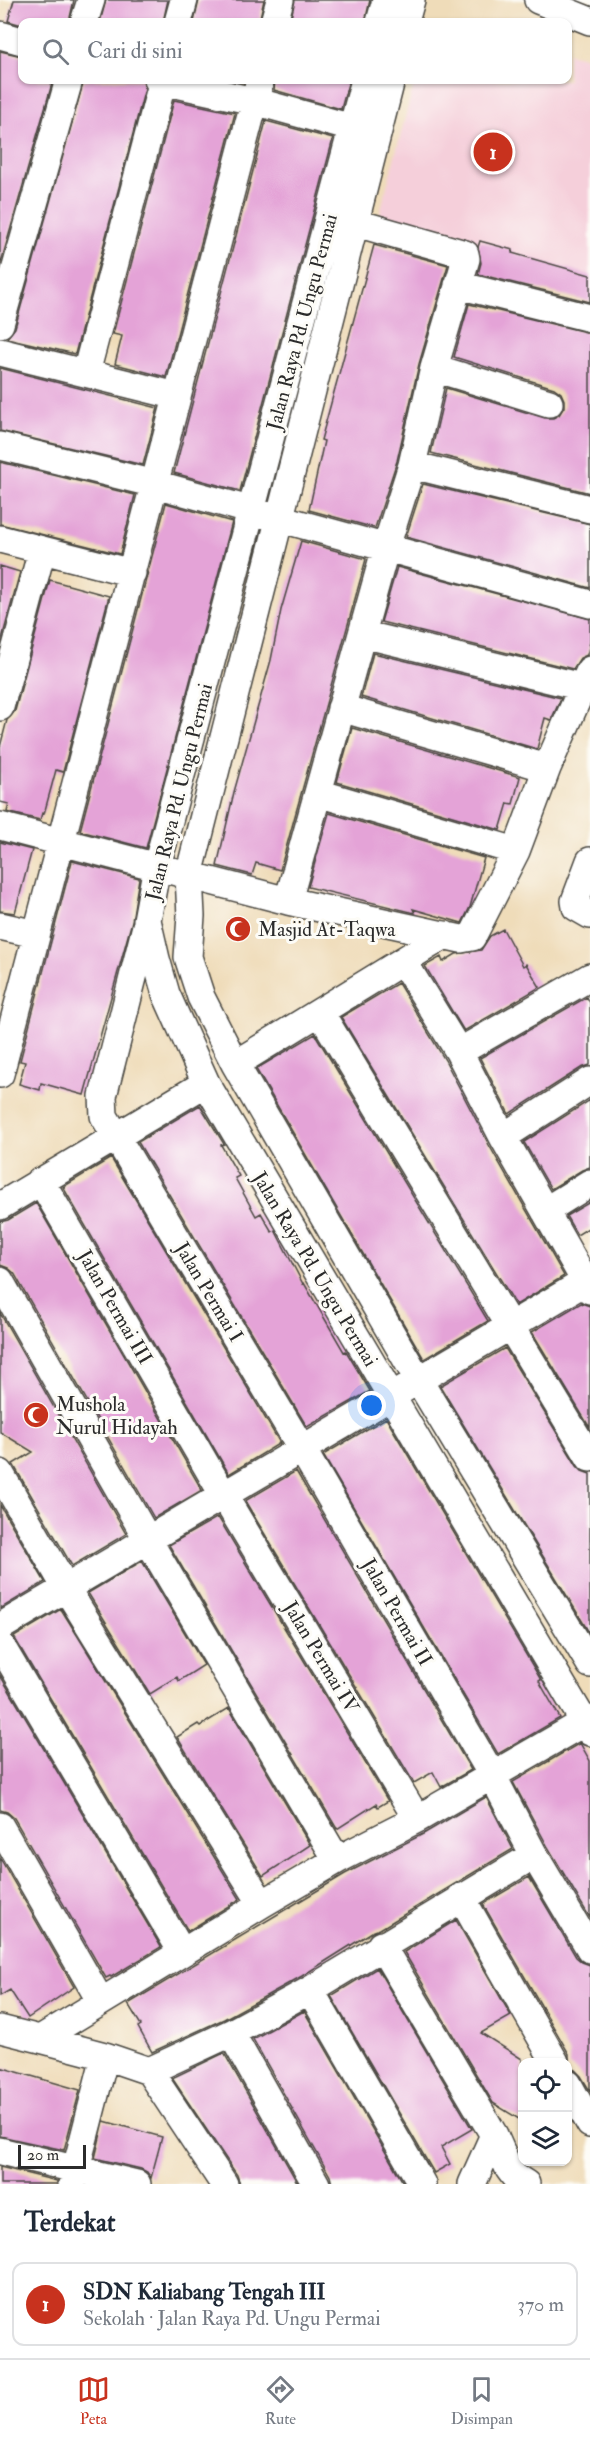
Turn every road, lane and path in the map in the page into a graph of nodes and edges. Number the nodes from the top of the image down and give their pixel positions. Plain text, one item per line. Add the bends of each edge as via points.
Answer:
1 (91, 0) edge
2 (184, 0) edge
3 (280, 0) edge
4 (386, 0) edge
5 (411, 0) edge
6 (538, 0) edge
7 (85, 18) edge
8 (179, 18) edge
9 (275, 18) edge
10 (381, 18) edge
11 (406, 18) edge
12 (590, 21) edge
13 (0, 35) edge
14 (18, 40) edge
15 (68, 84) edge
16 (160, 84) edge
17 (199, 84) edge
18 (364, 84) edge
19 (390, 84) edge
20 (257, 90) edge
21 (352, 129) junction
22 (356, 223) junction
23 (458, 285) junction
24 (590, 318) edge
25 (0, 324) edge
26 (0, 352) edge
27 (434, 368) junction
28 (86, 373) junction
29 (177, 396) junction
30 (549, 403) dead end
31 (0, 446) edge
32 (412, 465) junction
33 (154, 484) junction
34 (590, 509) edge
35 (252, 511) junction
36 (278, 518) junction
37 (0, 539) edge
38 (386, 547) junction
39 (42, 550) junction
40 (132, 573) junction
41 (590, 604) edge
42 (362, 633) junction
43 (586, 678) edge
44 (0, 707) edge
45 (341, 708) junction
46 (546, 768) junction
47 (318, 793) junction
48 (0, 826) edge
49 (62, 842) junction
50 (516, 851) junction
51 (590, 861) edge
52 (157, 866) junction
53 (189, 875) junction
54 (288, 901) junction
55 (590, 915) edge
56 (147, 920) junction
57 (0, 926) edge
58 (36, 934) junction
59 (445, 935) junction
60 (404, 961) junction
61 (590, 977) edge
62 (320, 1012) junction
63 (459, 1052) junction
64 (235, 1064) junction
65 (0, 1074) edge
66 (590, 1081) edge
67 (206, 1083) junction
68 (116, 1135) junction
69 (503, 1137) junction
70 (41, 1181) junction
71 (590, 1184) edge
72 (0, 1206) edge
73 (545, 1211) junction
74 (0, 1281) edge
75 (588, 1284) edge
76 (511, 1326) junction
77 (419, 1382) junction
78 (390, 1397) junction
79 (302, 1449) junction
80 (590, 1458) edge
81 (0, 1473) edge
82 (224, 1496) junction
83 (148, 1540) junction
84 (66, 1588) junction
85 (0, 1627) edge
86 (0, 1644) edge
87 (590, 1664) edge
88 (588, 1724) edge
89 (492, 1775) junction
90 (417, 1819) junction
91 (0, 1826) edge
92 (534, 1856) junction
93 (337, 1860) junction
94 (461, 1897) junction
95 (262, 1904) junction
96 (381, 1945) junction
97 (590, 1949) edge
98 (182, 1952) junction
99 (310, 1989) junction
100 (101, 2002) junction
101 (0, 2006) edge
102 (19, 2033) edge
103 (231, 2033) junction
104 (105, 2056) junction
105 (553, 2058) edge
106 (149, 2071) junction
107 (572, 2093) edge
108 (590, 2124) edge
109 (494, 2135) junction
110 (0, 2151) edge
111 (74, 2176) edge
112 (137, 2184) edge
113 (224, 2184) edge
114 (316, 2184) edge
115 (422, 2184) edge
116 (472, 2184) edge
117 (526, 2184) edge

1 - 7 street
2 - 8 street
3 - 9 street
4 - 10 street
5 - 11 street
6 - 12 street
13 - 14 street
15 - 25 street
16 - 28 street
17 - 20 street
18 - 21 street, Jalan Raya Pd. Ungu Permai
19 - 22 street, Jalan Raya Pd. Ungu Permai
20 - 21 street
20 - 29 street
21 - 35 street, Jalan Raya Pd. Ungu Permai
22 - 23 street via 465,254
22 - 36 street, Jalan Raya Pd. Ungu Permai
23 - 24 street
23 - 27 street
26 - 28 street
27 - 30 street
27 - 32 street
28 - 29 street
29 - 33 street
31 - 33 street
32 - 34 street
32 - 38 street
33 - 35 street
33 - 40 street
35 - 36 street
35 - 52 street, Jalan Raya Pd. Ungu Permai
36 - 38 street
36 - 53 street, Jalan Raya Pd. Ungu Permai
37 - 39 street
38 - 41 street
38 - 42 street
39 - 40 street
39 - 44 street
40 - 49 street
42 - 43 street
42 - 45 street
43 - 46 street
45 - 46 street
45 - 47 street
46 - 50 street
47 - 50 street
47 - 54 street
48 - 49 street
49 - 52 street
49 - 58 street
50 - 59 street via 472,937
51 - 55 street via 575,901 576,908
52 - 53 street
52 - 56 street, Jalan Raya Pd. Ungu Permai
53 - 54 street
53 - 64 street, Jalan Raya Pd. Ungu Permai via 188,957 201,998
54 - 59 street
56 - 67 street, Jalan Raya Pd. Ungu Permai via 166,994
56 - 68 street, Jalan Permai I via 103,1096 104,1116
57 - 58 street
58 - 65 street
59 - 60 street
60 - 62 street
60 - 63 street
61 - 63 street
62 - 64 street
62 - 76 street
63 - 69 street
64 - 77 street, Jalan Raya Pd. Ungu Permai
66 - 69 street
67 - 68 street
67 - 78 street, Jalan Raya Pd. Ungu Permai
68 - 70 street
68 - 79 street, Jalan Permai I
69 - 73 street
70 - 72 street
70 - 82 street, Jalan Permai III
71 - 73 street
73 - 75 street
74 - 83 street
75 - 76 street
76 - 77 street
76 - 80 street
77 - 78 street
77 - 87 street, Jalan Raya Pd. Ungu Permai
78 - 79 street
78 - 88 street, Jalan Raya Pd. Ungu Permai
79 - 82 street
79 - 89 street, Jalan Permai II
81 - 84 street
82 - 83 street
82 - 90 street, Jalan Permai IV
83 - 84 street
83 - 93 street
84 - 85 street
84 - 95 street
86 - 98 street
88 - 89 street
89 - 90 street
89 - 92 street, Jalan Permai II
90 - 93 street
91 - 100 street
92 - 94 street
92 - 97 street, Jalan Permai II
93 - 95 street
94 - 96 street
94 - 105 street
95 - 98 street
96 - 99 street
96 - 109 street
98 - 100 street
99 - 103 street
99 - 115 street
100 - 102 street
101 - 102 street
102 - 104 street
103 - 106 street
103 - 114 street
104 - 106 street
104 - 111 street
106 - 113 street
107 - 108 street
109 - 116 street
109 - 117 street via 512,2174
110 - 111 street
111 - 112 street

